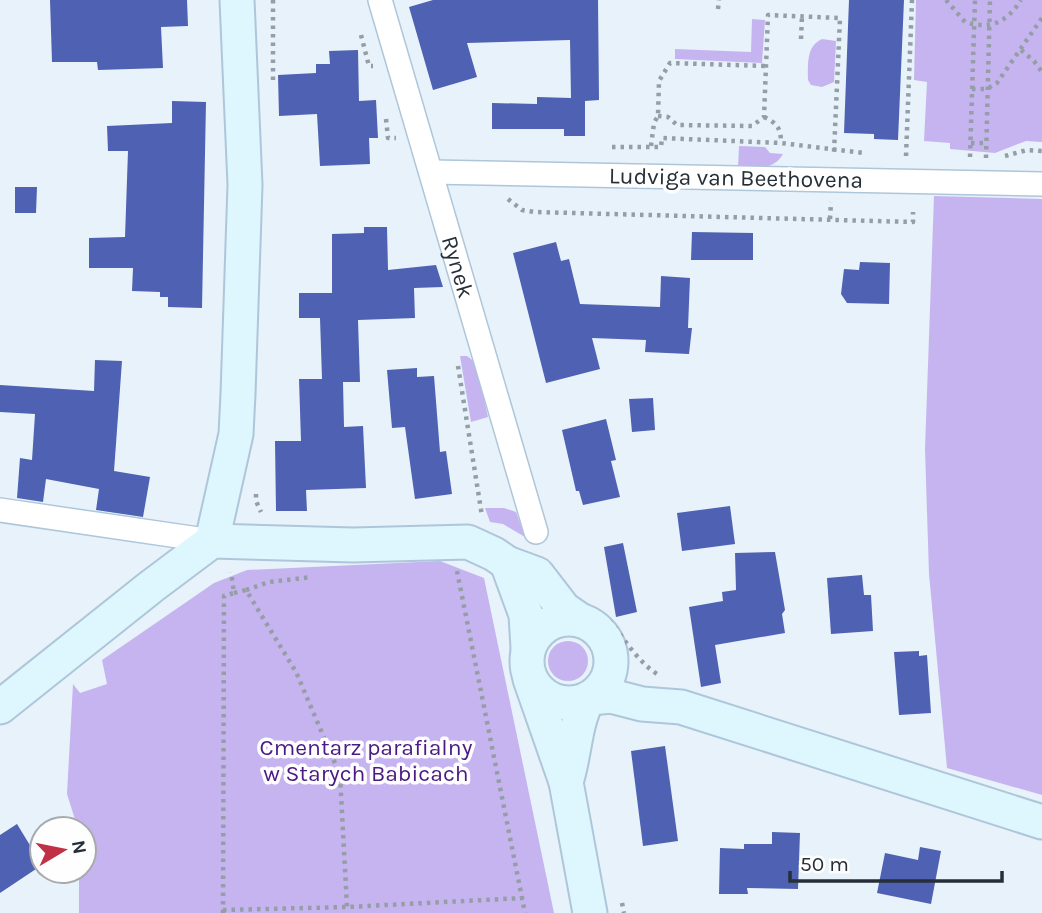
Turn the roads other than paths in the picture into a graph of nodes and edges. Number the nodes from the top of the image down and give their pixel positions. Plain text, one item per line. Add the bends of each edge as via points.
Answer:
1 (237, 0) edge
2 (380, 0) edge
3 (431, 172) junction
4 (1042, 184) edge
5 (0, 510) edge
6 (536, 532) dead end
7 (212, 541) junction
8 (506, 563) junction
9 (580, 620) junction
10 (610, 652) junction
11 (528, 662) junction
12 (589, 698) junction
13 (0, 707) edge
14 (681, 707) junction
15 (566, 782) junction
16 (1042, 822) edge
17 (590, 913) edge

1 - 7 main road via 245,185 239,394 236,434
2 - 3 street, Rynek
3 - 4 street, Ludviga van Beethovena
3 - 6 street, Rynek
5 - 7 street
7 - 8 main road via 468,542
7 - 13 main road
8 - 9 main road via 537,574
8 - 11 main road via 526,615
9 - 10 main road via 600,631
9 - 11 main road via 551,622 537,632
10 - 12 main road via 606,681
10 - 14 main road via 632,676
11 - 12 main road via 540,691 551,700 570,703
11 - 15 main road
12 - 14 main road via 611,696
12 - 15 main road via 577,727
14 - 16 main road
15 - 17 main road

